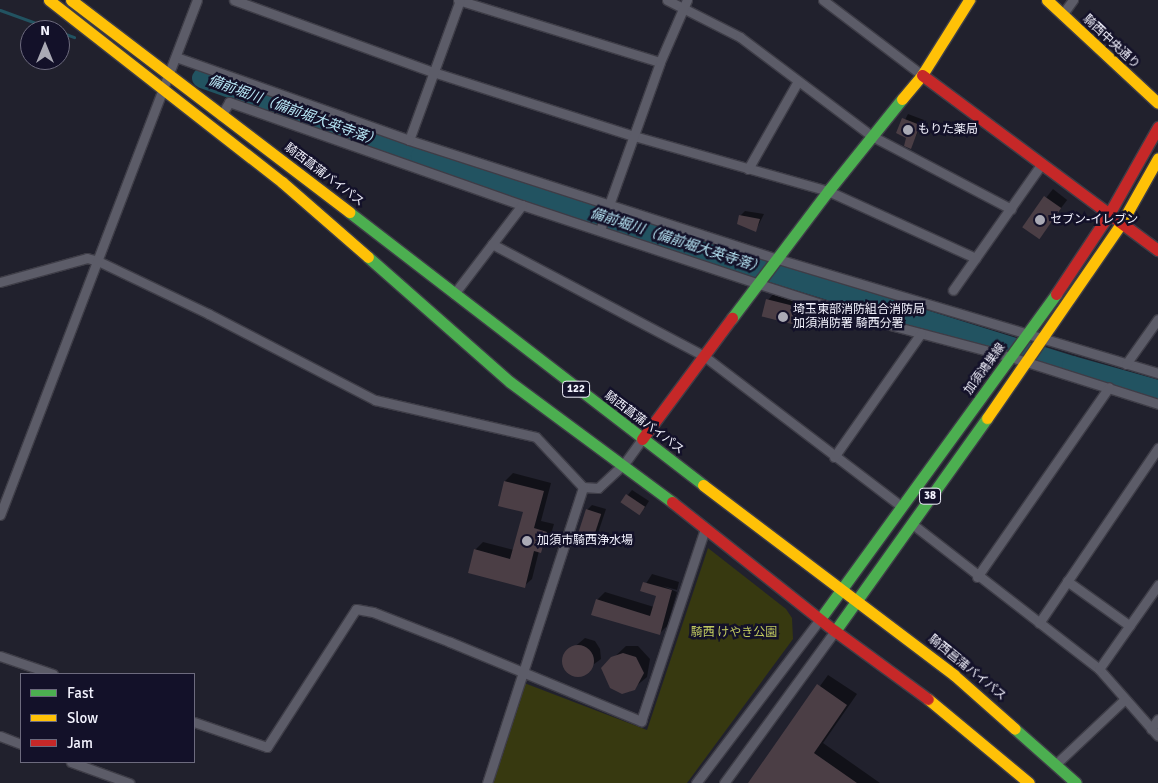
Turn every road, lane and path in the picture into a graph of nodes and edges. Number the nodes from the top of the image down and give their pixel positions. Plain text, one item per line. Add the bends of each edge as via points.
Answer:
1 (49, 0) edge
2 (71, 0) edge
3 (197, 0) edge
4 (234, 0) edge
5 (459, 0) edge
6 (666, 0) edge
7 (823, 0) edge
8 (969, 0) edge
9 (1047, 0) edge
10 (1073, 0) edge
11 (685, 3) edge
12 (1062, 15) junction
13 (176, 57) junction
14 (660, 62) junction
15 (433, 72) junction
16 (922, 74) junction
17 (168, 75) junction
18 (798, 81) junction
19 (164, 88) junction
20 (1158, 103) edge
21 (220, 116) junction
22 (1158, 127) edge
23 (634, 136) junction
24 (872, 136) junction
25 (409, 140) junction
26 (1158, 158) edge
27 (1041, 165) junction
28 (748, 168) junction
29 (828, 191) junction
30 (522, 205) junction
31 (608, 207) junction
32 (1011, 208) junction
33 (1109, 214) junction
34 (1122, 222) junction
35 (601, 228) junction
36 (492, 244) junction
37 (1158, 250) edge
38 (976, 258) junction
39 (776, 261) junction
40 (98, 262) junction
41 (0, 282) edge
42 (759, 284) junction
43 (953, 290) dead end
44 (454, 294) junction
45 (1158, 319) edge
46 (920, 333) junction
47 (1026, 336) junction
48 (1041, 341) junction
49 (704, 356) junction
50 (1011, 357) junction
51 (1026, 362) junction
52 (1126, 364) junction
53 (1158, 373) edge
54 (1109, 387) junction
55 (1158, 404) edge
56 (642, 439) junction
57 (1158, 448) edge
58 (834, 457) junction
59 (624, 464) junction
60 (583, 488) junction
61 (902, 507) junction
62 (0, 514) edge
63 (911, 523) junction
64 (705, 529) junction
65 (976, 577) junction
66 (1067, 581) junction
67 (1158, 586) edge
68 (843, 589) junction
69 (857, 600) junction
70 (820, 619) junction
71 (1039, 623) junction
72 (1130, 626) junction
73 (835, 631) junction
74 (0, 656) edge
75 (1099, 669) junction
76 (50, 673) edge
77 (522, 673) junction
78 (1125, 699) junction
79 (1158, 719) edge
80 (195, 722) edge
81 (1151, 729) junction
82 (0, 736) edge
83 (1158, 736) edge
84 (20, 744) edge
85 (74, 763) edge
86 (1057, 763) junction
87 (129, 783) edge
88 (487, 783) edge
89 (696, 783) edge
90 (724, 783) edge
91 (1029, 783) edge
92 (1076, 783) edge

1 - 19 main road, 122
2 - 17 main road, 騎西菖蒲バイパス / 122
3 - 13 street
4 - 15 street
5 - 14 street
5 - 15 street
6 - 11 street
7 - 16 street
8 - 16 main road
9 - 12 main road, 騎西中央通り
10 - 12 street
11 - 14 street
11 - 18 street via 740,37
12 - 20 main road, 騎西中央通り
13 - 17 street
13 - 25 street
14 - 23 street
15 - 23 street
15 - 25 street
16 - 24 main road
16 - 27 main road
17 - 19 street
17 - 21 main road, 騎西菖蒲バイパス / 122
18 - 24 street
18 - 28 street
19 - 40 street
19 - 59 main road, 122 via 282,182 510,382
21 - 30 street via 229,102
21 - 44 main road, 騎西菖蒲バイパス / 122
22 - 33 main road, 加須鴻巣線 / 38
23 - 28 street
23 - 31 street
24 - 29 main road
24 - 32 street
25 - 31 street
26 - 34 main road, 38
27 - 32 street
27 - 33 main road
28 - 29 street
29 - 38 street
29 - 39 main road
30 - 35 street
30 - 36 street
31 - 35 street
31 - 39 street
32 - 38 street
33 - 34 main road
33 - 47 main road, 加須鴻巣線 / 38
34 - 37 main road
34 - 48 main road, 38
35 - 42 street
36 - 44 street
36 - 49 street
38 - 43 street
39 - 42 main road
39 - 47 street
40 - 41 street via 87,258
40 - 60 street via 209,314 375,400 536,437
40 - 62 street
42 - 46 street
42 - 49 main road
44 - 56 main road, 騎西菖蒲バイパス / 122
45 - 52 street
46 - 50 street
46 - 58 street
47 - 48 street
47 - 50 main road, 加須鴻巣線 / 38
48 - 51 main road, 38
48 - 52 street
49 - 56 main road
49 - 58 street
50 - 51 street
50 - 61 main road, 加須鴻巣線 / 38
51 - 54 street
51 - 63 main road, 38
52 - 53 street
54 - 55 street
54 - 65 street
56 - 59 street
56 - 68 main road, 騎西菖蒲バイパス / 122
57 - 66 street
58 - 61 street
59 - 60 street via 598,488
59 - 64 main road, 122
60 - 77 street
61 - 68 main road, 加須鴻巣線 / 38
63 - 65 street
63 - 69 main road, 38
64 - 70 main road, 122
64 - 77 street via 641,721
65 - 71 street
66 - 71 street
66 - 72 street
67 - 72 street
68 - 69 main road, 騎西菖蒲バイパス / 122
68 - 70 main road, 加須鴻巣線 / 38
69 - 73 main road, 38
69 - 86 main road, 騎西菖蒲バイパス / 122 via 968,686
70 - 73 main road, 122
70 - 89 street
71 - 75 street
72 - 75 street
73 - 90 street
73 - 91 main road, 122 via 947,713
74 - 76 street
75 - 78 street
77 - 80 street via 382,615 356,609 267,747
77 - 88 street
78 - 81 street
78 - 86 street
79 - 81 street
81 - 83 street
82 - 84 street
85 - 87 street
86 - 92 main road, 騎西菖蒲バイパス / 122

